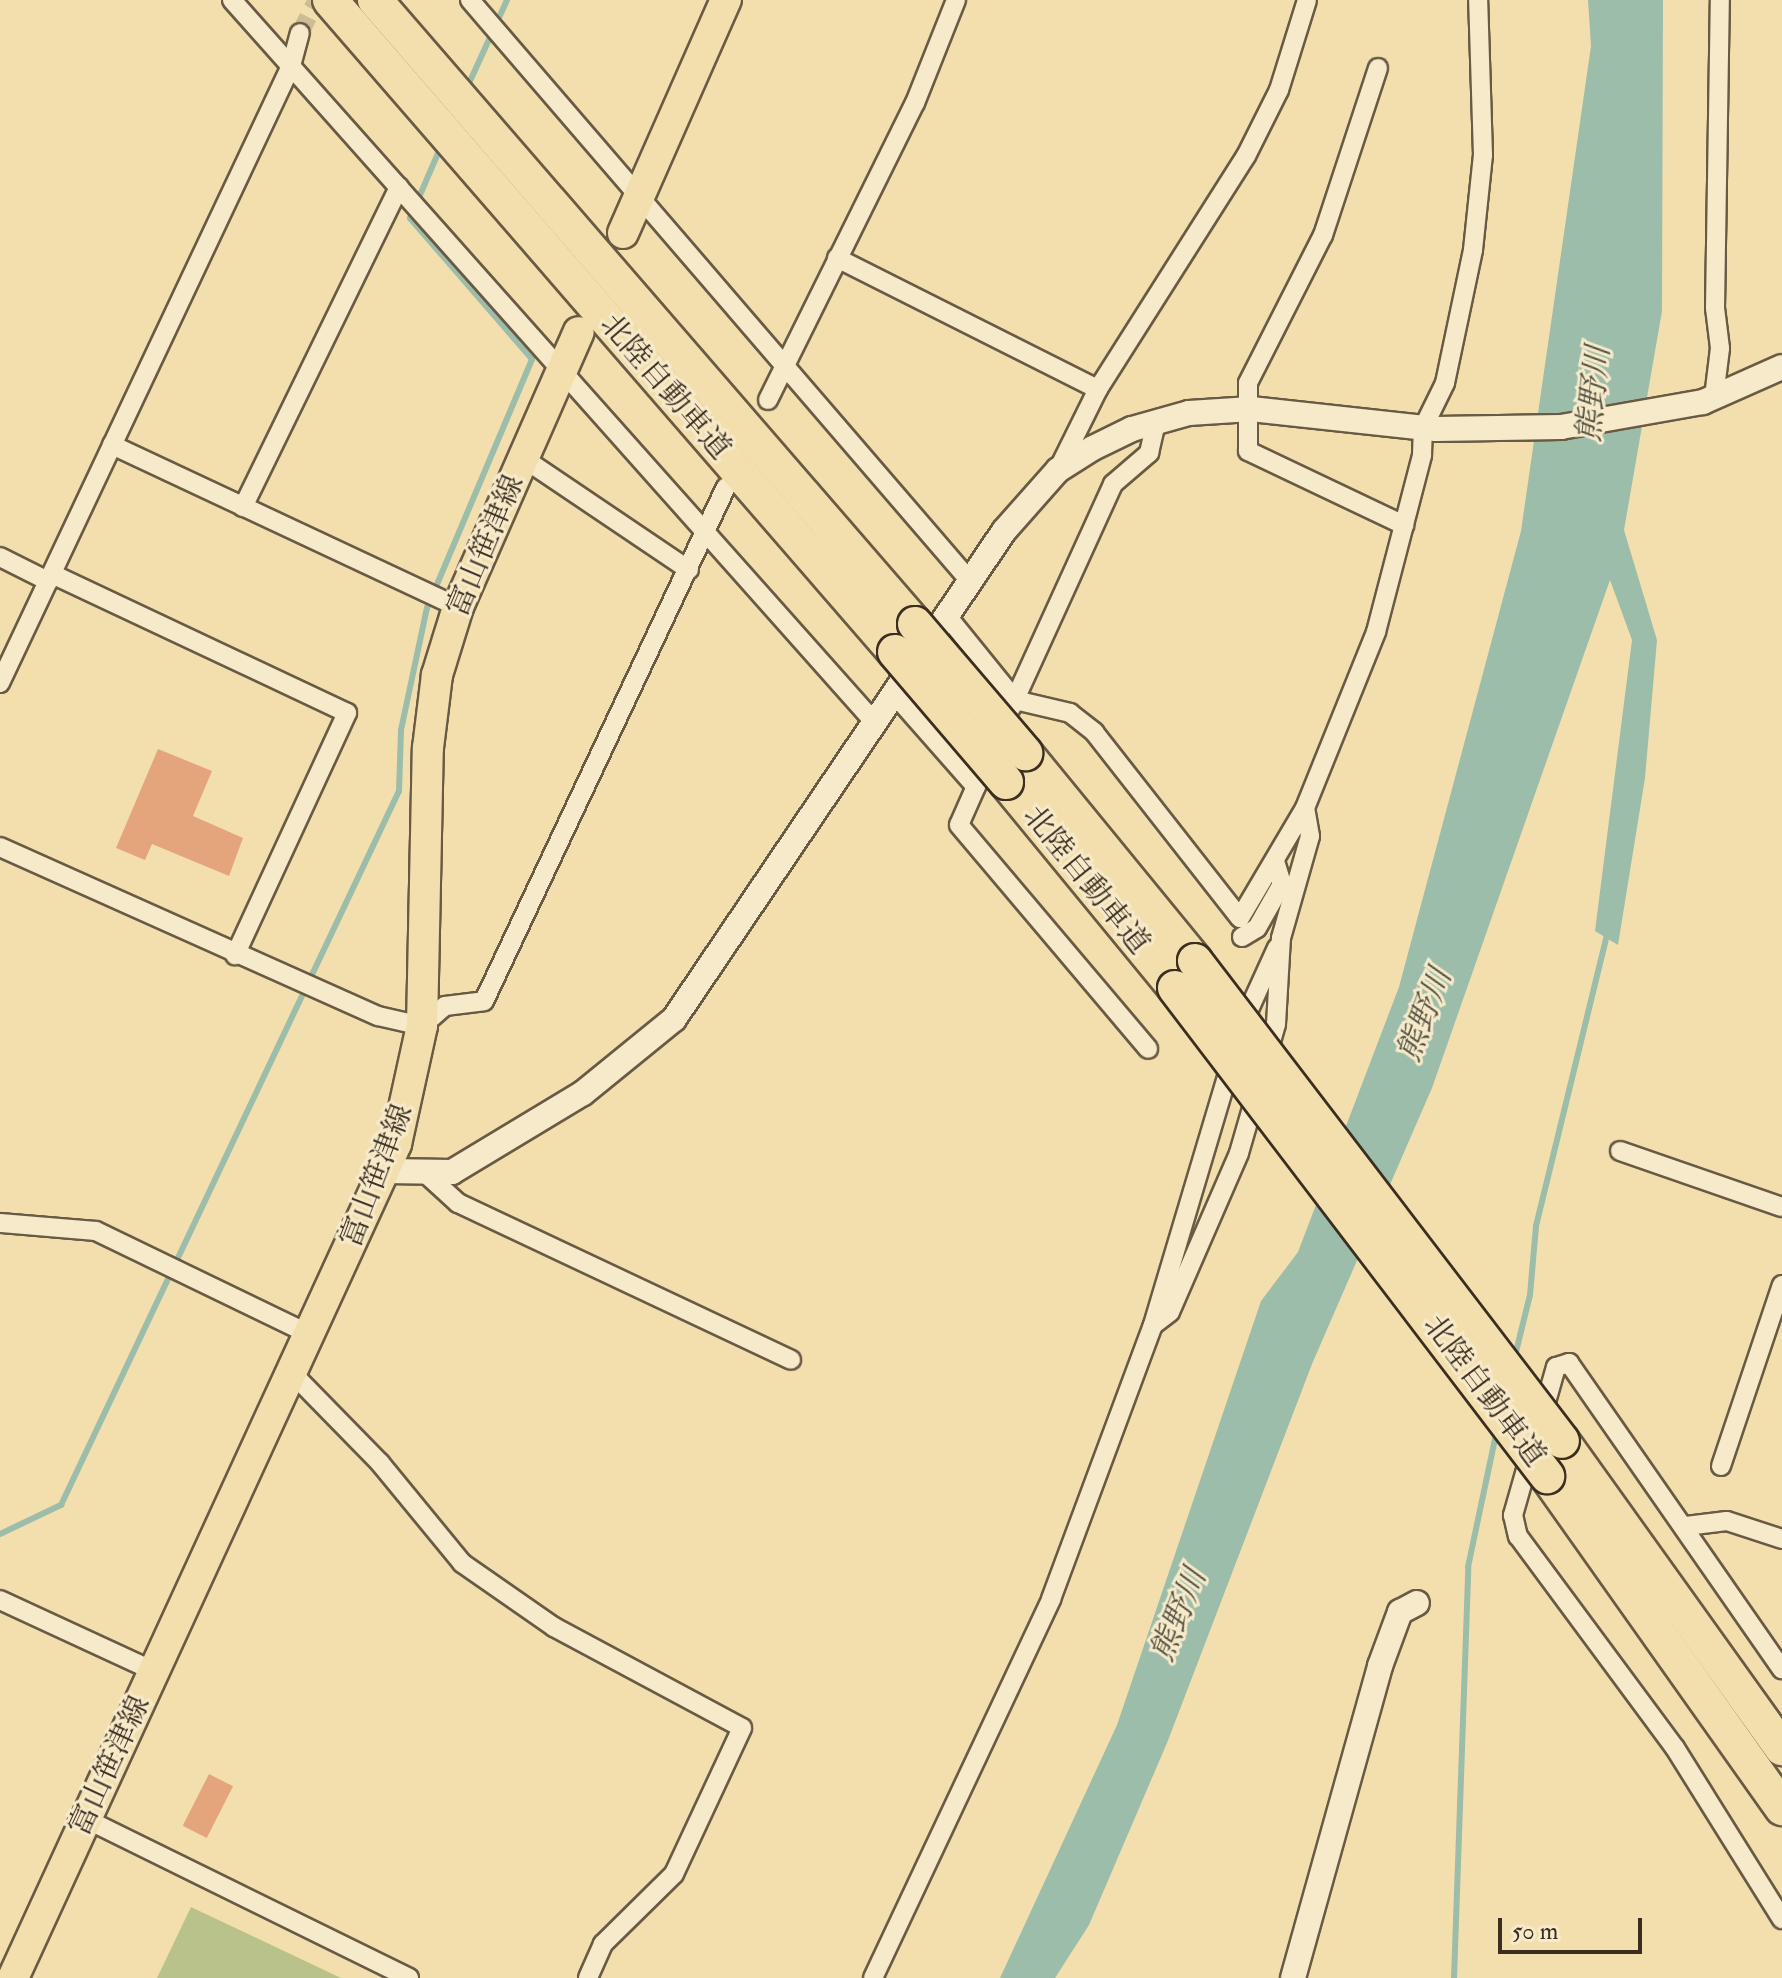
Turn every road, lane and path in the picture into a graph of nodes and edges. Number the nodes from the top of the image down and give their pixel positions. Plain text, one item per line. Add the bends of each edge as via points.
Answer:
1 (232, 0) edge
2 (330, 0) edge
3 (375, 0) edge
4 (470, 0) edge
5 (726, 0) edge
6 (956, 0) edge
7 (1307, 0) edge
8 (1478, 0) edge
9 (1720, 0) edge
10 (300, 33) tunnel mouth
11 (291, 66) junction
12 (1378, 68) dead end
13 (399, 187) junction
14 (638, 197) junction
15 (623, 233) dead end
16 (837, 258) junction
17 (579, 332) dead end
18 (786, 363) junction
19 (1782, 367) edge
20 (562, 370) junction
21 (1098, 389) junction
22 (1708, 399) junction
23 (768, 400) dead end
24 (1251, 409) junction
25 (1156, 422) junction
26 (1430, 428) junction
27 (112, 445) junction
28 (523, 458) junction
29 (1058, 470) junction
30 (726, 487) dead end
31 (243, 507) junction
32 (1404, 525) junction
33 (705, 534) junction
34 (0, 557) edge
35 (689, 570) junction
36 (50, 577) junction
37 (969, 580) junction
38 (458, 607) junction
39 (931, 620) junction
40 (0, 683) edge
41 (896, 696) junction
42 (1015, 700) junction
43 (876, 724) junction
44 (991, 784) junction
45 (1305, 808) junction
46 (0, 847) edge
47 (1275, 861) junction
48 (1242, 937) dead end
49 (1281, 938) junction
50 (235, 955) junction
51 (1185, 974) junction
52 (422, 1026) junction
53 (1148, 1049) dead end
54 (1620, 1151) dead end
55 (386, 1171) junction
56 (424, 1172) junction
57 (1782, 1207) edge
58 (0, 1223) edge
59 (1782, 1285) edge
60 (1153, 1325) junction
61 (309, 1334) junction
62 (791, 1360) dead end
63 (292, 1373) junction
64 (1721, 1466) dead end
65 (1686, 1526) junction
66 (1782, 1539) edge
67 (0, 1600) edge
68 (1417, 1603) dead end
69 (1782, 1669) edge
70 (154, 1671) junction
71 (1782, 1748) edge
72 (1782, 1808) edge
73 (86, 1819) junction
74 (1782, 1919) edge
75 (13, 1978) edge
76 (409, 1978) edge
77 (588, 1978) edge
78 (873, 1978) edge
79 (1293, 1978) edge

1 - 11 street
2 - 44 highway, 北陸自動車道, bridge via 895,652
3 - 39 highway, 北陸自動車道
4 - 14 street
5 - 14 main road
6 - 16 street via 915,103
7 - 21 street via 1279,90 1246,156
8 - 26 street via 1483,155 1473,250 1445,383
9 - 22 street via 1715,308 1720,348
10 - 11 street
11 - 13 street
11 - 27 street
12 - 24 street via 1323,235 1248,383
13 - 20 street
13 - 31 street
14 - 15 main road
14 - 18 street
16 - 18 street
16 - 21 street
17 - 20 main road, 富山笹津線
18 - 23 street
18 - 37 street
19 - 22 street
20 - 28 main road, 富山笹津線
20 - 33 street
21 - 29 street
22 - 26 street via 1561,427
24 - 25 street
24 - 26 street
24 - 32 street via 1248,451
25 - 29 street
25 - 42 street via 1149,453 1113,484
26 - 32 street
27 - 31 street
27 - 36 street
28 - 35 street
28 - 38 main road, 富山笹津線
29 - 37 street
30 - 33 street
31 - 38 street
32 - 45 street via 1376,632
33 - 35 street
33 - 43 street
34 - 36 street
35 - 52 street via 484,1001 445,1006
36 - 40 street
36 - 50 street via 347,713
37 - 39 street
38 - 52 main road, 富山笹津線 via 437,675 428,748
39 - 41 street
39 - 42 street
39 - 51 highway, 北陸自動車道, bridge
41 - 43 street
41 - 44 street
42 - 44 street
42 - 47 street via 1070,713 1094,732 1240,918
43 - 56 street via 674,1019 570,1101 452,1172
44 - 51 highway, 北陸自動車道
44 - 53 street via 959,825
45 - 47 street
45 - 49 street via 1310,836
46 - 50 street
47 - 48 street via 1282,884 1257,928
49 - 60 street via 1238,1033
49 - 60 street via 1276,1024 1239,1153 1170,1312
50 - 52 street via 378,1016
51 - 71 highway, 北陸自動車道, bridge via 1562,1441
51 - 72 highway, 北陸自動車道, bridge
52 - 55 main road, 富山笹津線 via 413,1083
54 - 57 street
55 - 56 street
55 - 61 main road, 富山笹津線
56 - 62 street via 458,1203
58 - 61 street via 96,1231
59 - 64 street
60 - 78 street via 1051,1599
61 - 63 main road, 富山笹津線
63 - 70 main road, 富山笹津線
63 - 77 street via 380,1463 462,1563 554,1627 742,1728 674,1874 603,1944
65 - 66 street via 1727,1521
65 - 69 street
65 - 74 street via 1576,1371 1569,1363 1556,1367 1513,1515 1518,1536 1675,1748
67 - 70 street
68 - 79 street via 1400,1612 1380,1666
70 - 73 main road, 富山笹津線
73 - 75 main road, 富山笹津線
73 - 76 street

